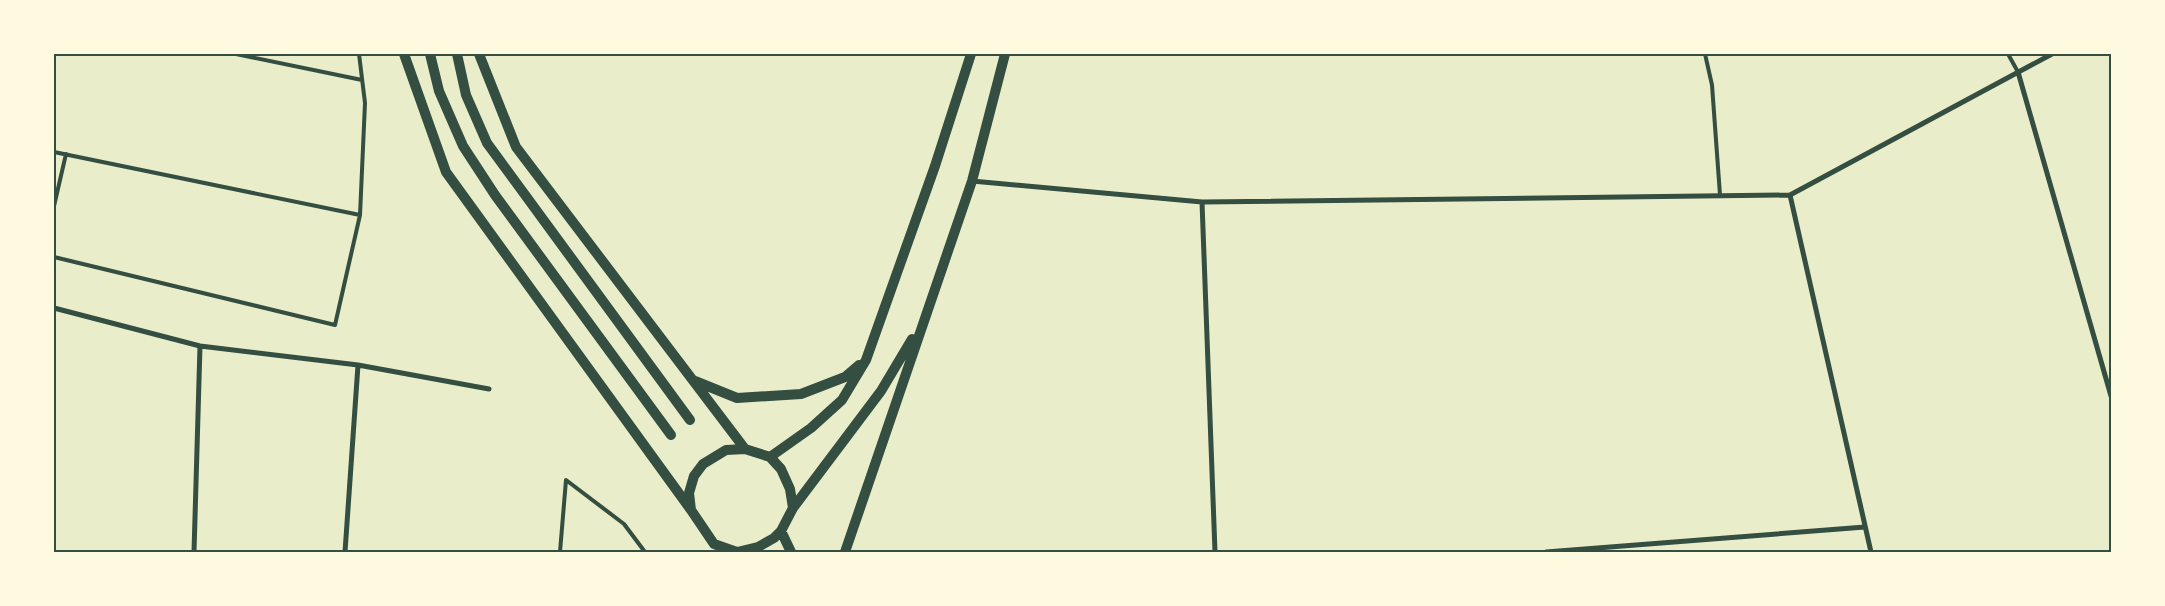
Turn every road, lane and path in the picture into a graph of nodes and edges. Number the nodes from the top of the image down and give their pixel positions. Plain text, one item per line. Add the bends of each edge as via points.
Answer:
1 (236, 54) edge
2 (359, 54) edge
3 (404, 54) edge
4 (430, 54) edge
5 (457, 54) edge
6 (479, 54) edge
7 (971, 54) edge
8 (1005, 54) edge
9 (1705, 54) edge
10 (2008, 54) edge
11 (2052, 54) edge
12 (2018, 72) junction
13 (362, 80) junction
14 (54, 152) edge
15 (66, 154) junction
16 (972, 181) junction
17 (1720, 195) junction
18 (1790, 195) junction
19 (1202, 202) junction
20 (54, 206) edge
21 (360, 215) junction
22 (54, 257) edge
23 (54, 308) edge
24 (923, 321) junction
25 (200, 346) junction
26 (866, 360) junction
27 (358, 365) junction
28 (694, 380) junction
29 (489, 389) dead end
30 (2111, 396) edge
31 (690, 420) dead end
32 (671, 435) dead end
33 (745, 449) junction
34 (770, 457) junction
35 (793, 508) junction
36 (691, 510) junction
37 (1865, 527) junction
38 (781, 531) junction
39 (716, 548) edge
40 (194, 552) edge
41 (345, 552) edge
42 (560, 552) edge
43 (645, 552) edge
44 (791, 552) edge
45 (845, 552) edge
46 (1215, 552) edge
47 (1546, 552) edge
48 (1871, 552) edge

1 - 13 lane
2 - 13 lane
3 - 36 main road via 446,172
4 - 32 main road via 439,91 463,146
5 - 31 main road via 466,95 486,144
6 - 28 main road via 516,147
7 - 26 main road
8 - 16 main road
9 - 17 lane via 1712,85
10 - 12 lane
11 - 12 street
12 - 18 street
12 - 30 street
13 - 21 lane
14 - 15 lane
15 - 20 lane
15 - 21 lane
16 - 19 street
16 - 24 main road
17 - 18 street
17 - 19 street
18 - 37 street
19 - 46 street
21 - 22 lane via 335,325
23 - 25 street
24 - 35 main road via 881,391
24 - 45 main road
25 - 27 street
25 - 40 street
26 - 28 main road via 845,377 801,394 737,398
26 - 34 main road via 842,400 811,428
27 - 29 street
27 - 41 street
28 - 33 main road
33 - 34 main road
33 - 36 main road via 726,450 703,464 694,476 689,493
34 - 35 main road via 781,469 790,489
35 - 38 main road
36 - 39 main road
37 - 47 street
37 - 48 street
38 - 39 main road via 758,547 736,552
38 - 44 main road
42 - 43 lane via 566,480 624,524

